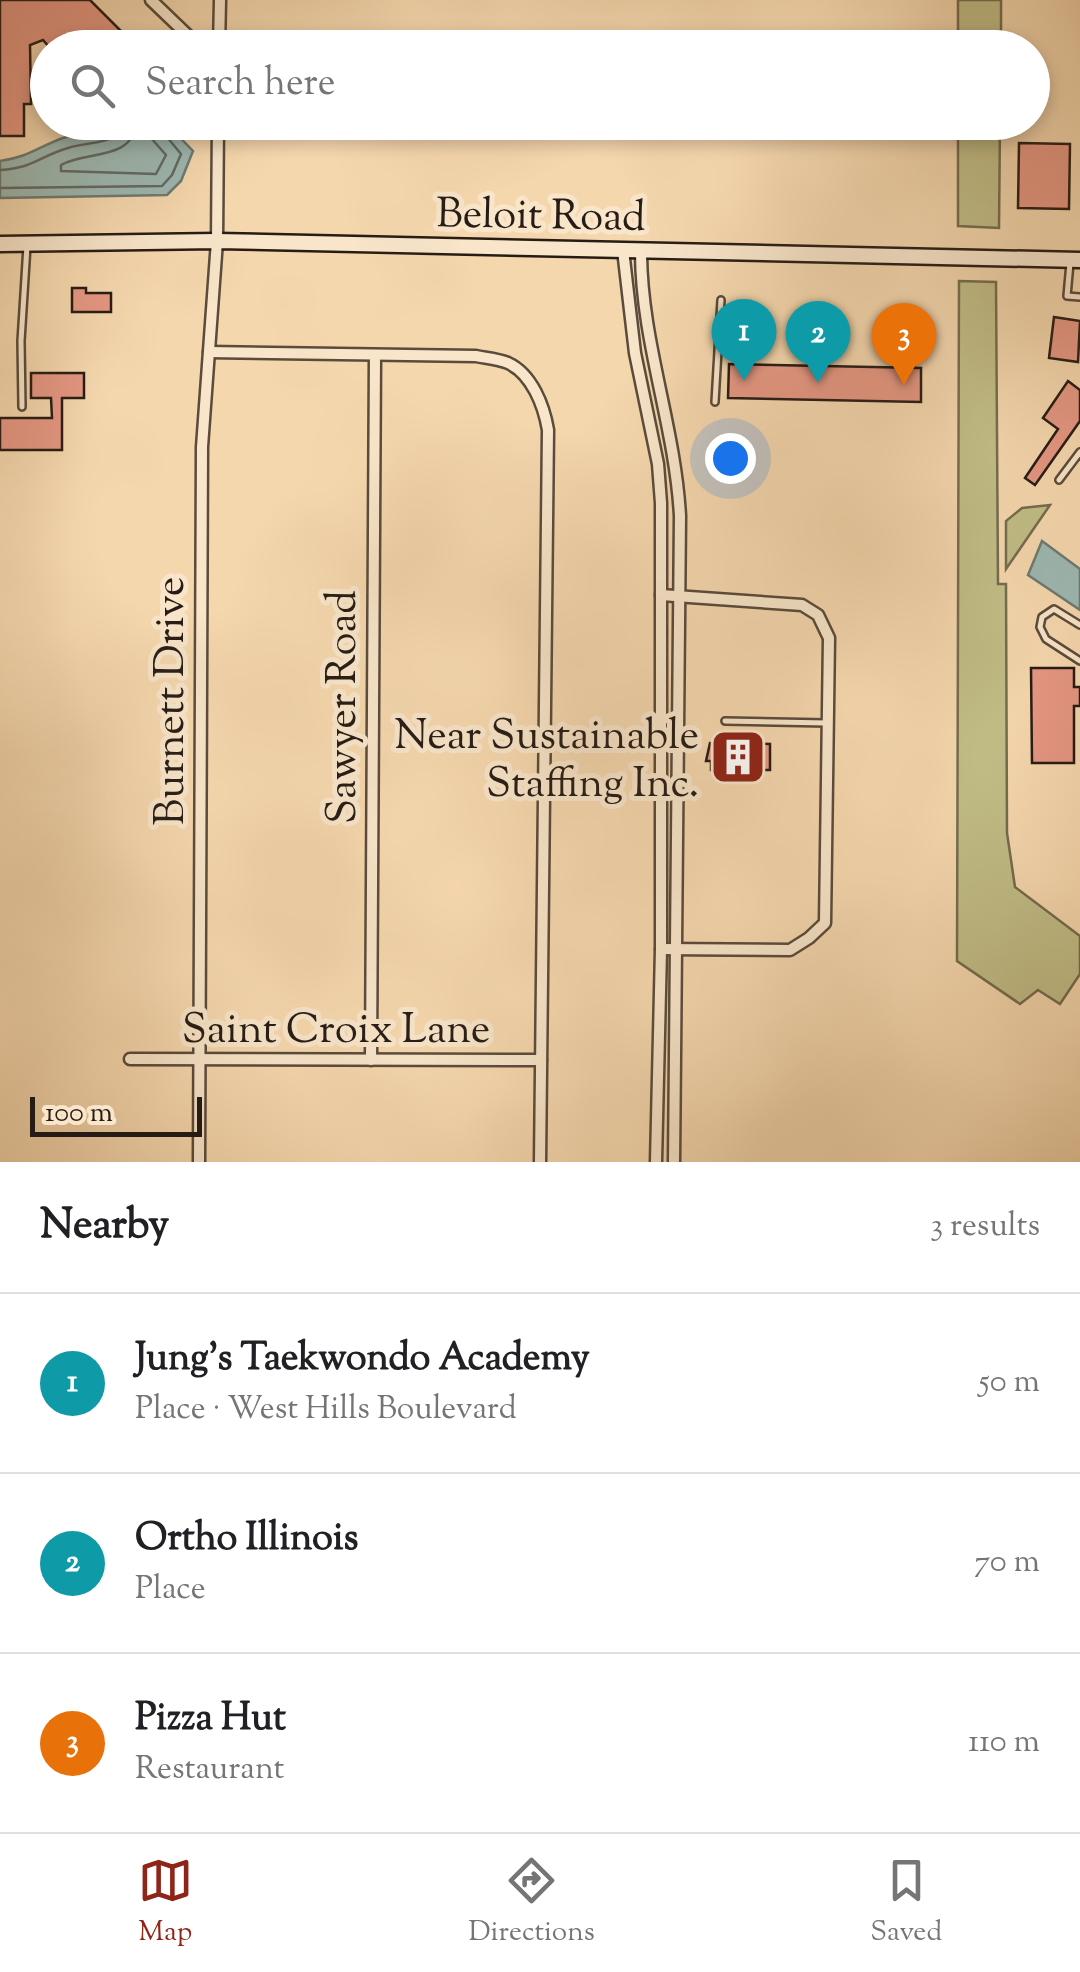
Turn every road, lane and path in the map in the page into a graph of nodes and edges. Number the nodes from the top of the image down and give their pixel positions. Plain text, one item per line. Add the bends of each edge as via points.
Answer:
1 (151, 0) edge
2 (165, 0) edge
3 (220, 0) edge
4 (164, 13) junction
5 (182, 30) edge
6 (220, 30) edge
7 (218, 140) edge
8 (217, 241) junction
9 (0, 244) edge
10 (27, 244) junction
11 (622, 250) junction
12 (641, 251) junction
13 (1075, 260) edge
14 (1080, 297) edge
15 (721, 300) dead end
16 (209, 352) junction
17 (375, 355) junction
18 (716, 402) dead end
19 (22, 407) dead end
20 (1080, 452) edge
21 (1059, 480) dead end
22 (661, 595) junction
23 (679, 597) junction
24 (1080, 625) edge
25 (1080, 661) edge
26 (724, 721) dead end
27 (828, 722) junction
28 (661, 949) junction
29 (678, 949) junction
30 (130, 1059) dead end
31 (198, 1059) junction
32 (371, 1060) junction
33 (541, 1060) junction
34 (199, 1162) edge
35 (540, 1162) edge
36 (656, 1162) edge
37 (674, 1162) edge

1 - 4 street
2 - 4 lane
3 - 6 street
4 - 5 street
7 - 8 street, Burnett Drive
8 - 10 main road, Beloit Road
8 - 11 main road, Beloit Road
8 - 16 street, Burnett Drive
9 - 10 main road, Beloit Road
10 - 19 lane
11 - 12 main road, Beloit Road
11 - 22 street via 658,464
12 - 13 main road, Beloit Road
12 - 23 street via 645,318 678,480
13 - 14 lane via 1067,296
15 - 18 lane
16 - 17 street
16 - 31 street, Burnett Drive via 202,448
17 - 32 street, Sawyer Road
17 - 33 street via 476,356 508,363 545,413
20 - 21 lane
22 - 23 street
22 - 28 street
23 - 27 street via 802,606 818,615 829,638
23 - 29 street
24 - 25 lane via 1054,610 1042,617 1040,628
26 - 27 lane
27 - 29 street via 825,922 790,950
28 - 29 street
28 - 36 street
29 - 37 street
30 - 31 street, Saint Croix Lane
31 - 32 street, Saint Croix Lane
31 - 34 street, Burnett Drive
32 - 33 street, Saint Croix Lane
33 - 35 street

